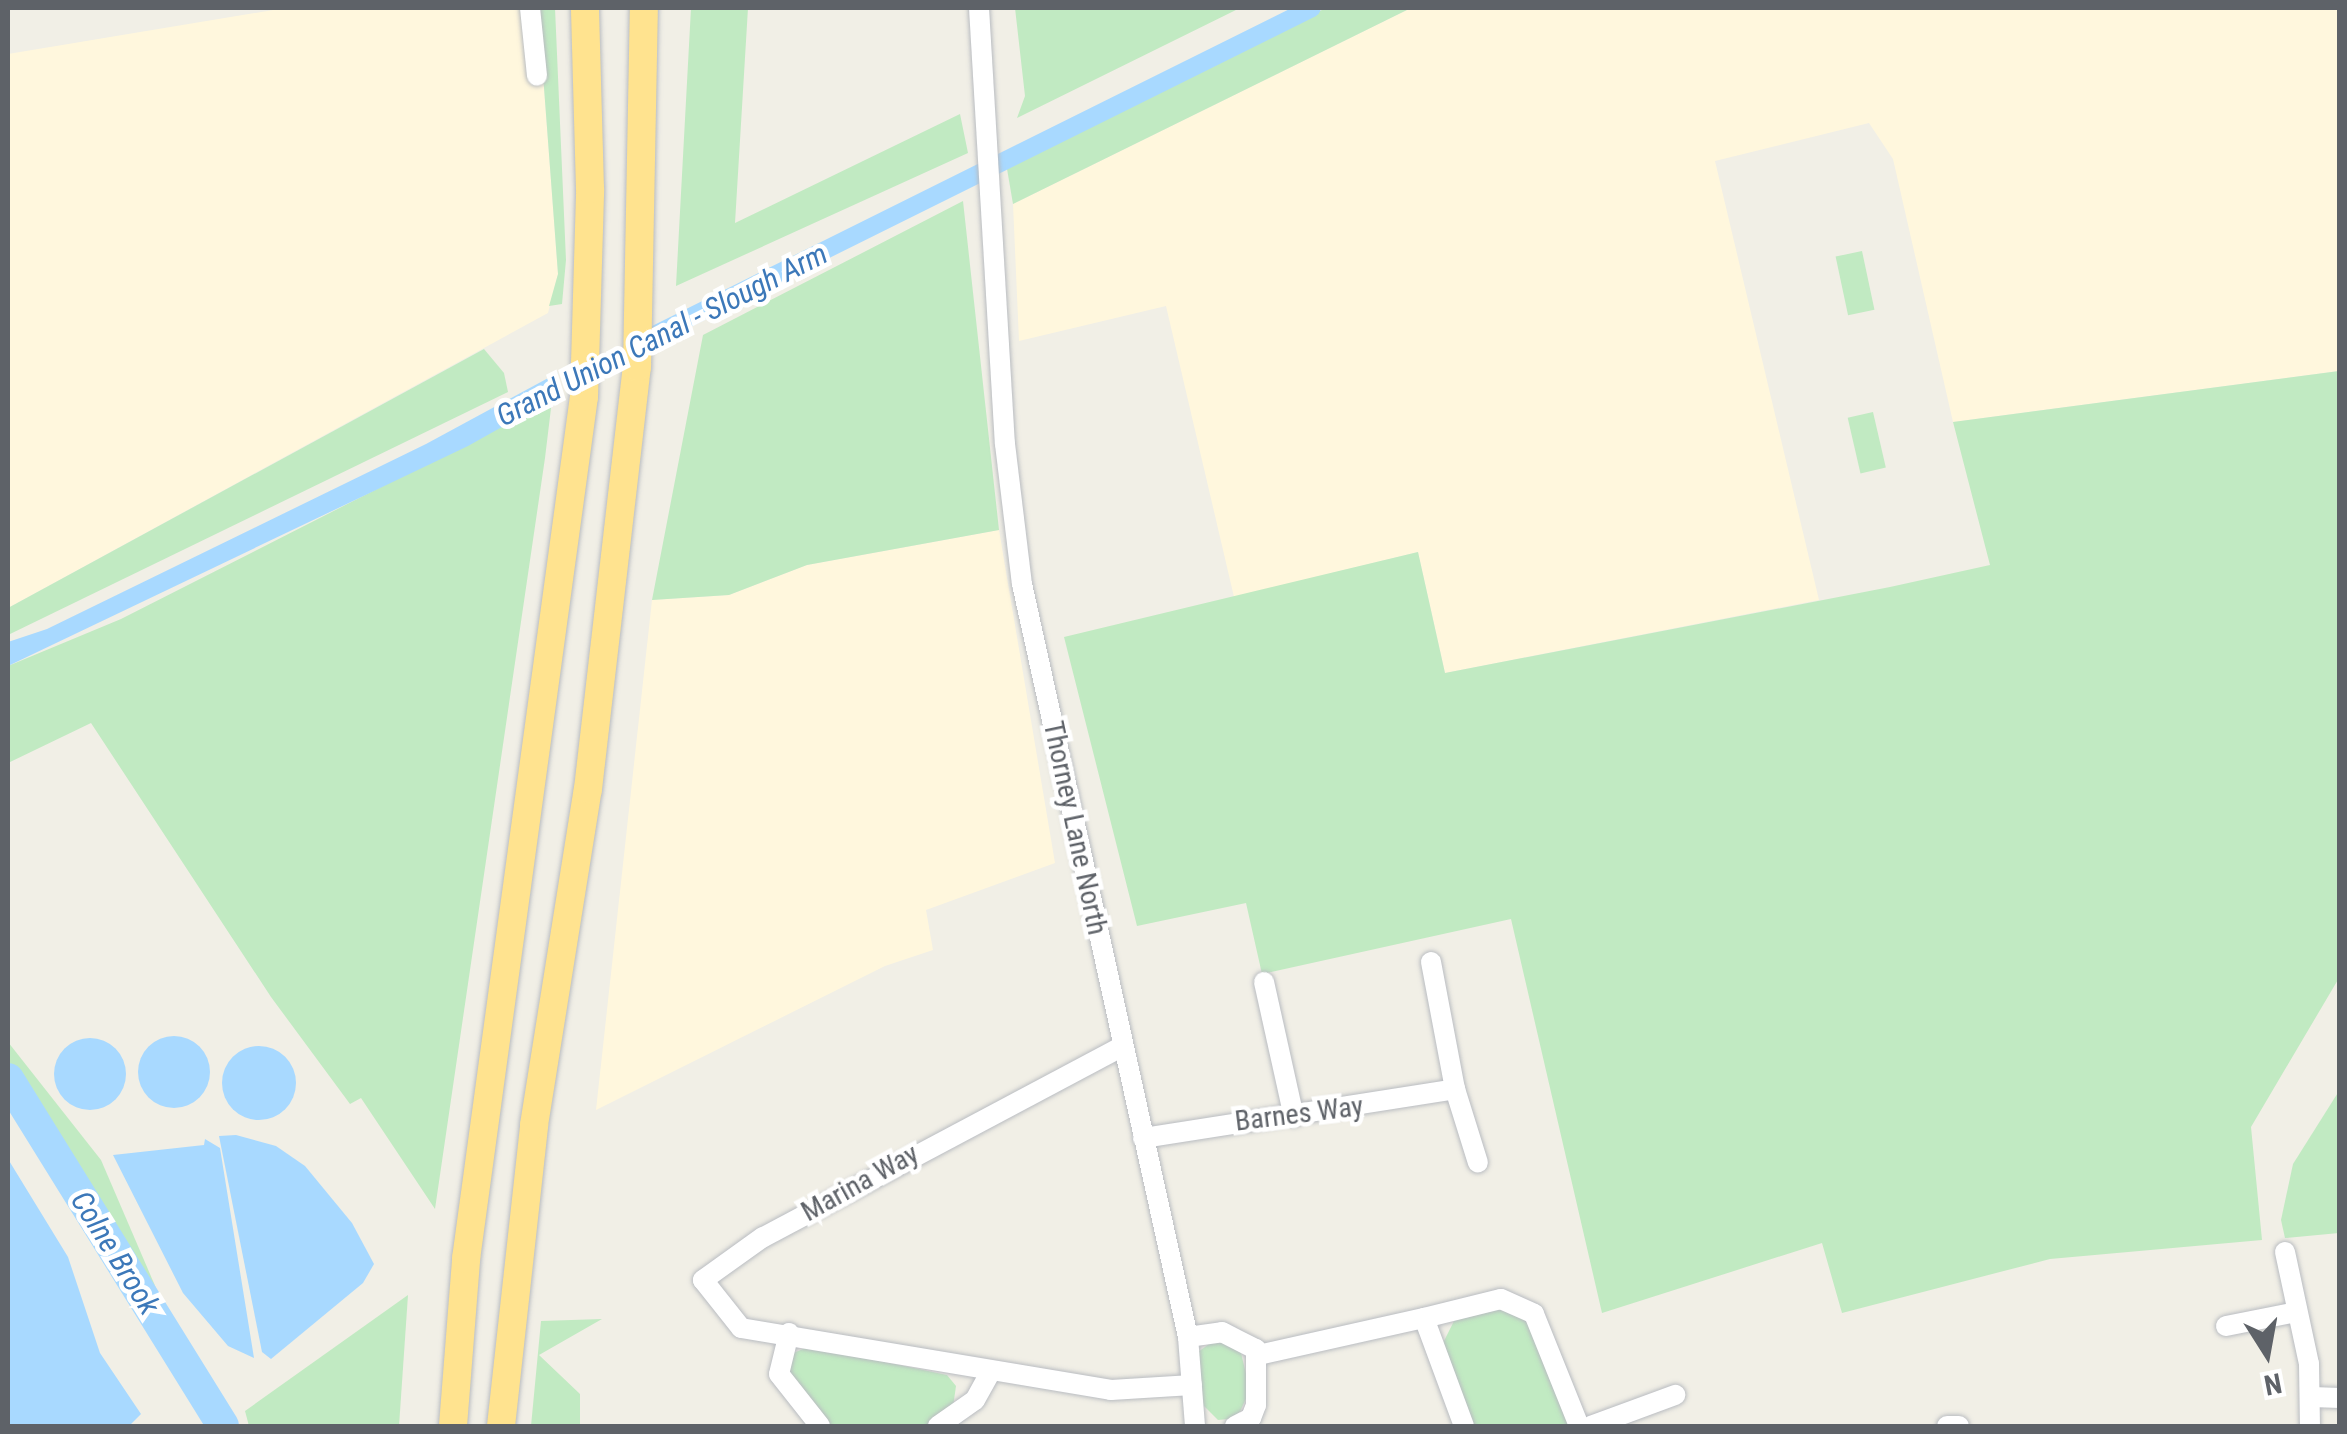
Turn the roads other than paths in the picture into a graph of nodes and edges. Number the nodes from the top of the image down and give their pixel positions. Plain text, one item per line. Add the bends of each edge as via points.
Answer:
1 (530, 8) edge
2 (585, 8) edge
3 (644, 8) edge
4 (979, 8) edge
5 (537, 76) dead end
6 (1430, 962) dead end
7 (1264, 982) dead end
8 (1121, 1047) junction
9 (1455, 1090) junction
10 (1294, 1117) junction
11 (1144, 1138) junction
12 (1478, 1162) dead end
13 (2285, 1252) dead end
14 (2297, 1312) junction
15 (1424, 1318) junction
16 (2226, 1326) dead end
17 (789, 1333) junction
18 (1188, 1337) junction
19 (1258, 1355) junction
20 (991, 1371) junction
21 (1192, 1386) junction
22 (1674, 1395) dead end
23 (2312, 1397) junction
24 (2340, 1398) edge
25 (453, 1426) edge
26 (502, 1426) edge
27 (820, 1426) edge
28 (938, 1426) edge
29 (1196, 1426) edge
30 (1235, 1426) edge
31 (1464, 1426) edge
32 (1579, 1426) edge
33 (1591, 1426) edge
34 (1948, 1426) edge
35 (1959, 1426) edge
36 (2310, 1426) edge

1 - 5 street
2 - 25 highway via 584,396 466,1259
3 - 26 highway via 637,367 588,788 534,1124
4 - 8 street, Thorney Lane North via 1005,444 1022,584
6 - 9 street
7 - 10 street
8 - 11 street, Thorney Lane North
8 - 17 street, Marina Way via 779,1228 703,1280 741,1328
9 - 10 street, Barnes Way
9 - 12 street
10 - 11 street, Barnes Way
11 - 18 street, Thorney Lane North
13 - 14 street
14 - 16 street
14 - 23 street
15 - 19 street
15 - 31 street
15 - 32 street via 1501,1299 1519,1302 1546,1334
17 - 20 street
17 - 27 street via 780,1374
18 - 19 street via 1222,1332 1244,1339
18 - 21 street, Thorney Lane North
19 - 30 street via 1256,1405 1251,1418
20 - 21 street via 1111,1390
20 - 28 street via 975,1400
21 - 29 street, Thorney Lane North
22 - 33 street
23 - 24 street
23 - 36 street
34 - 35 street

